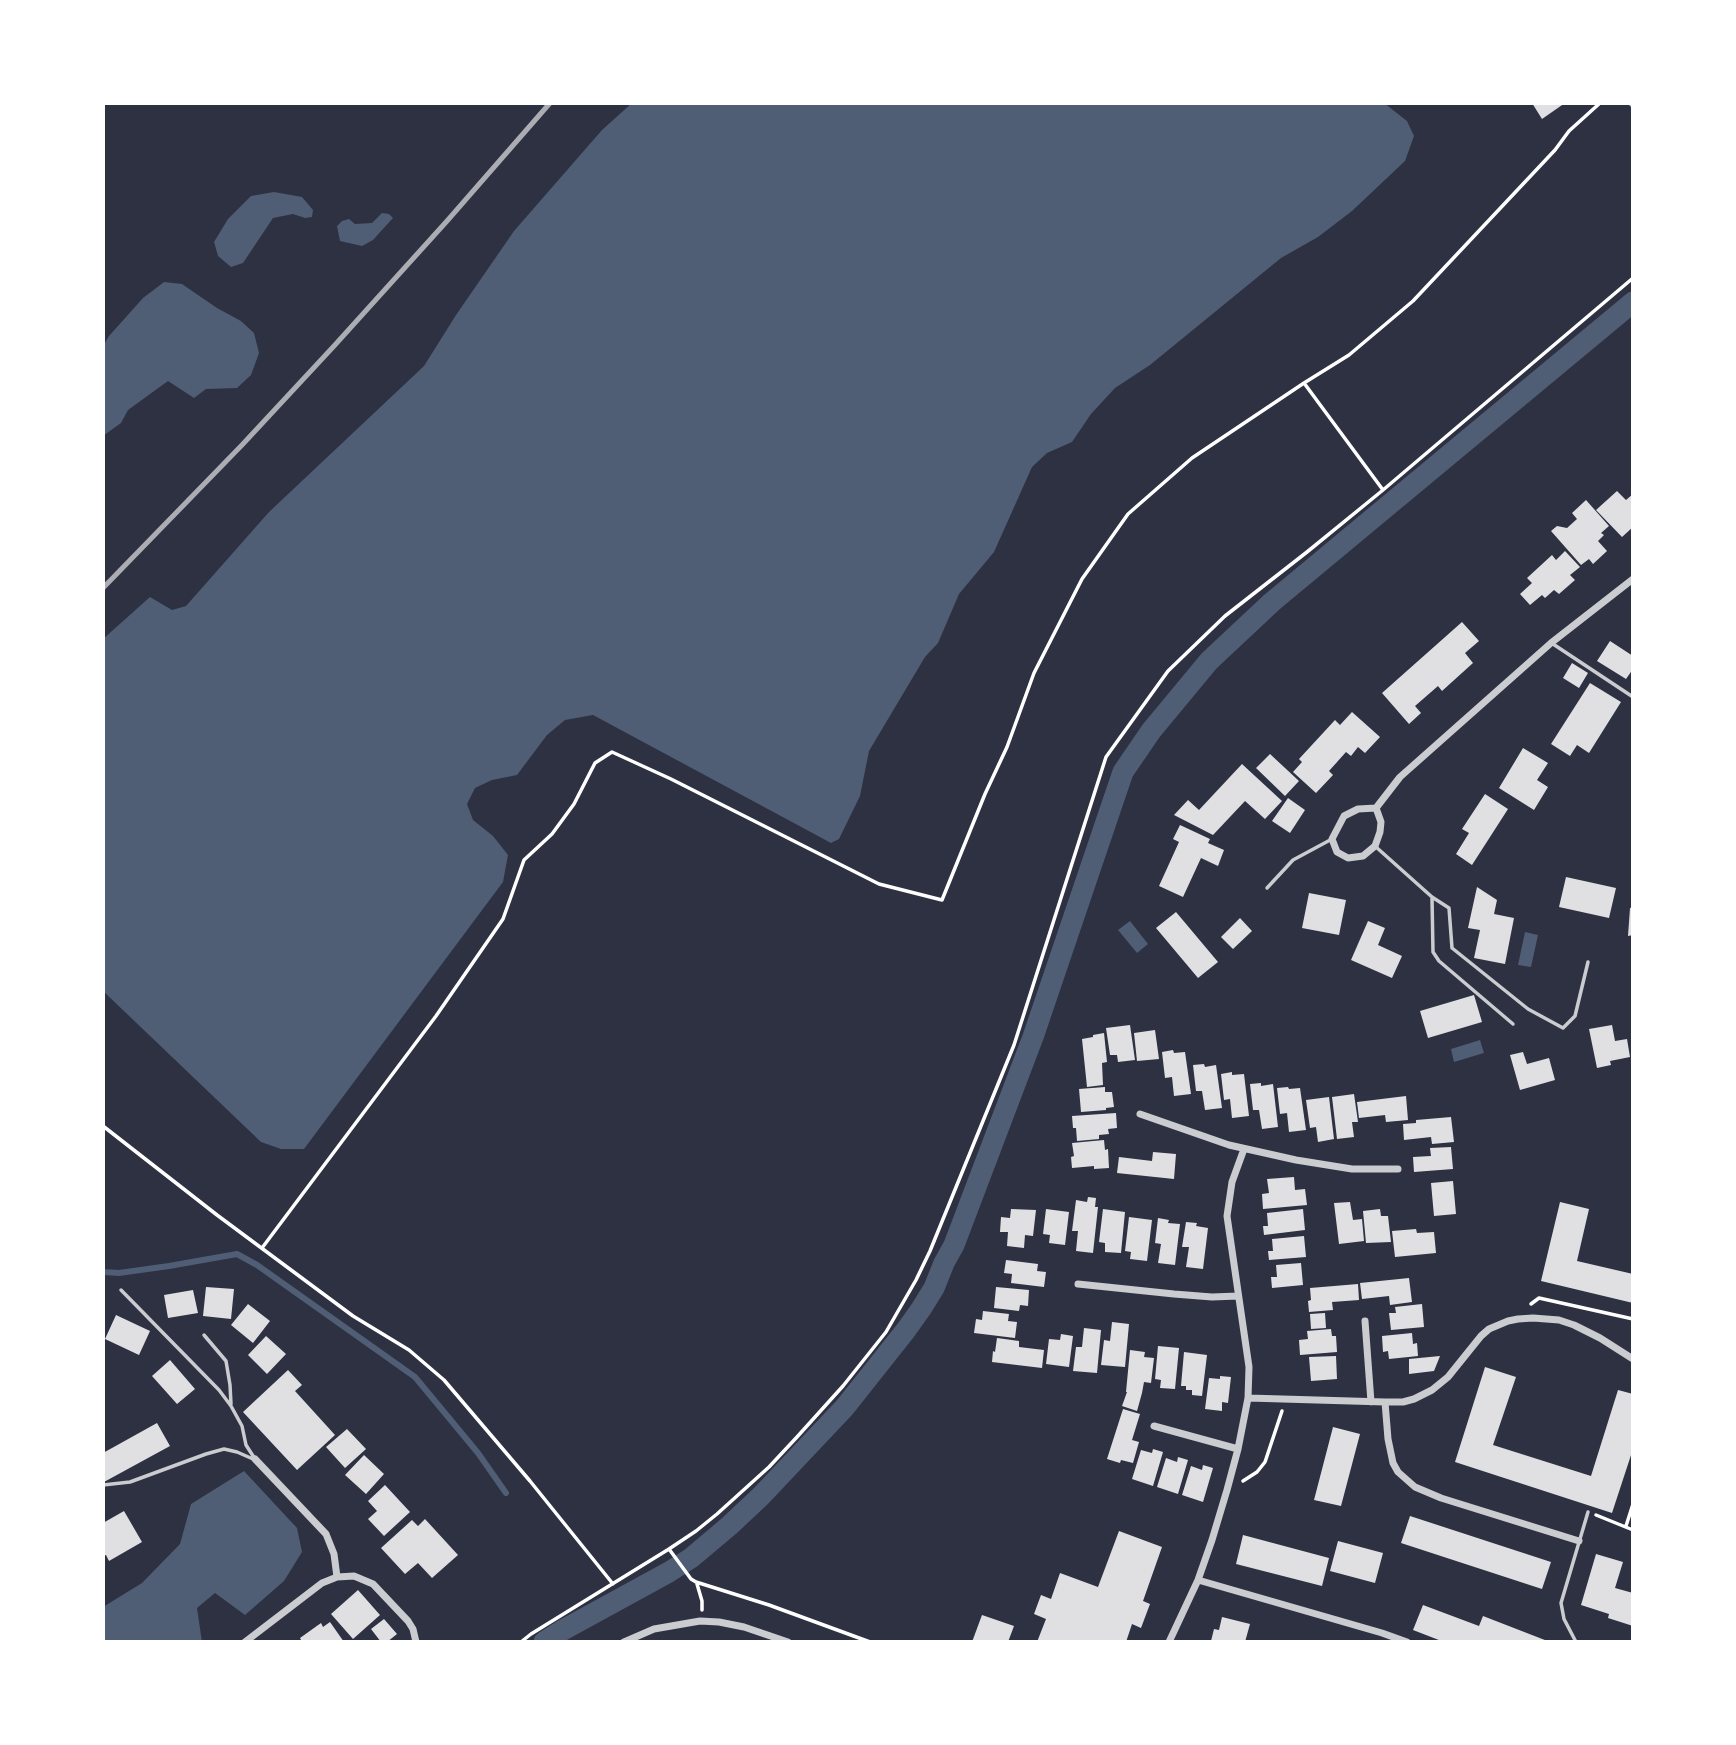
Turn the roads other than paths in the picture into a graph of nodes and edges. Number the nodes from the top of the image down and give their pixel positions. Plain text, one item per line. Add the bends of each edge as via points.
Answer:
1 (1633, 579) edge
2 (1551, 643) junction
3 (1633, 697) edge
4 (1376, 808) junction
5 (1332, 839) junction
6 (1375, 846) junction
7 (1267, 888) dead end
8 (1432, 897) junction
9 (1588, 962) dead end
10 (1513, 1024) dead end
11 (1140, 1114) dead end
12 (1244, 1149) junction
13 (1398, 1169) dead end
14 (1078, 1284) dead end
15 (121, 1290) dead end
16 (1238, 1296) junction
17 (1365, 1321) dead end
18 (204, 1335) dead end
19 (1633, 1359) edge
20 (1248, 1398) junction
21 (1371, 1402) junction
22 (1385, 1402) junction
23 (232, 1406) junction
24 (1154, 1426) dead end
25 (1238, 1450) junction
26 (255, 1459) junction
27 (103, 1485) edge
28 (1588, 1512) road end
29 (1579, 1541) junction
30 (337, 1577) junction
31 (1198, 1580) junction
32 (245, 1642) edge
33 (416, 1642) edge
34 (624, 1642) edge
35 (788, 1642) edge
36 (1170, 1642) edge
37 (1407, 1642) edge
38 (1576, 1642) edge

1 - 2 street
2 - 3 lane
2 - 4 street via 1400,777
4 - 5 street via 1344,816
4 - 6 street via 1381,822
5 - 6 street via 1336,852 1348,858 1363,856
5 - 7 lane via 1293,860
6 - 8 lane
8 - 9 lane via 1449,908 1452,948 1528,1009 1563,1028 1575,1016
8 - 10 lane via 1433,952 1438,961
11 - 12 street
12 - 13 street via 1352,1169
12 - 16 street via 1232,1182 1227,1216
14 - 16 street
15 - 23 lane
16 - 20 street via 1249,1367
17 - 21 street
18 - 23 lane via 226,1361
19 - 22 street via 1574,1325 1518,1319 1480,1336 1456,1370 1432,1390 1403,1402
20 - 21 street
20 - 25 street
21 - 22 street
22 - 29 street via 1393,1463 1415,1487
23 - 26 lane
24 - 25 street
25 - 31 street
26 - 27 lane via 224,1450 130,1482
26 - 30 street via 326,1534
28 - 29 lane
29 - 38 lane via 1561,1603
30 - 32 street via 322,1583
30 - 33 street via 354,1576 373,1584 408,1621
31 - 36 street
31 - 37 street
34 - 35 street via 665,1626 701,1621 744,1627

